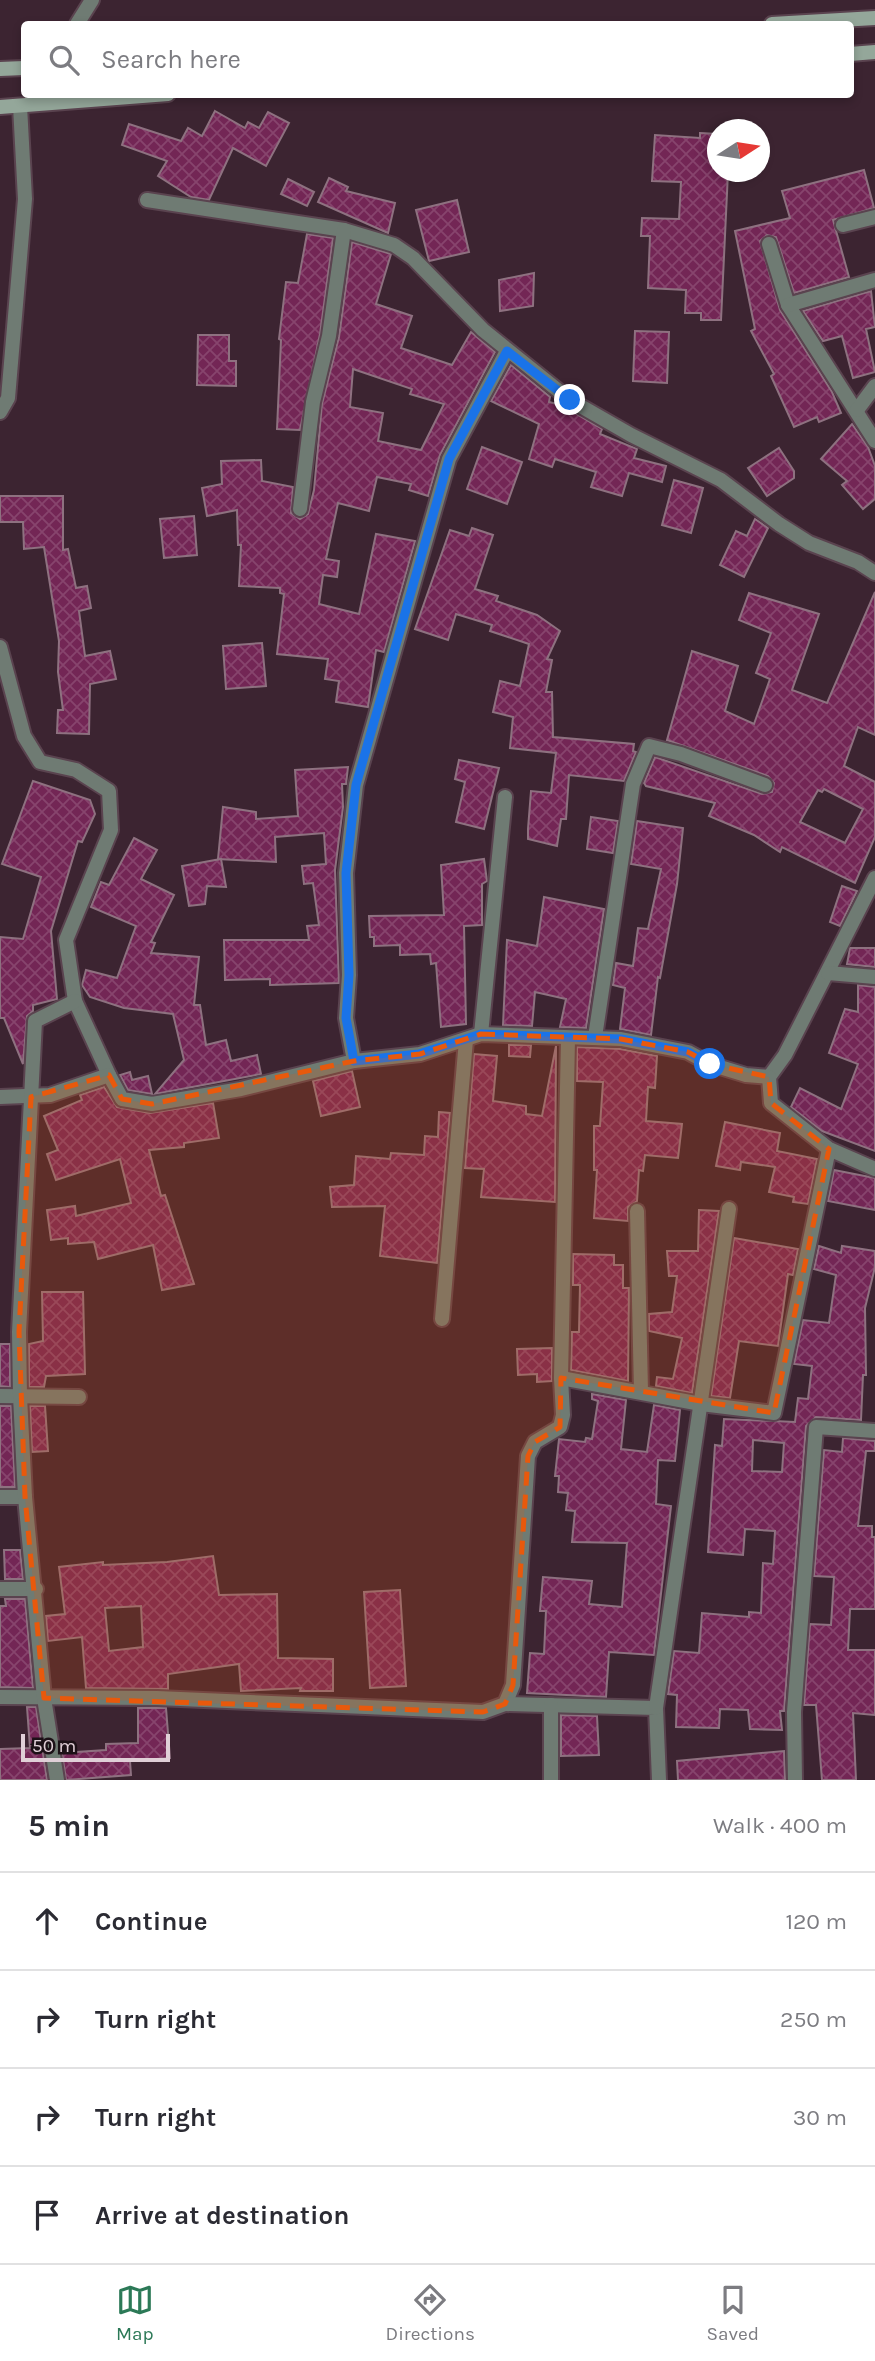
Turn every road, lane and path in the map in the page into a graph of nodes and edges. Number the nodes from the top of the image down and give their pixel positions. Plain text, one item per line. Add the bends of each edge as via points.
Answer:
1 (92, 0) edge
2 (875, 18) edge
3 (79, 21) edge
4 (850, 21) edge
5 (875, 52) edge
6 (854, 54) edge
7 (21, 68) edge
8 (0, 69) edge
9 (119, 98) edge
10 (20, 106) junction
11 (0, 107) edge
12 (147, 200) dead end
13 (875, 217) edge
14 (843, 225) dead end
15 (344, 230) junction
16 (769, 244) dead end
17 (875, 280) edge
18 (788, 305) junction
19 (507, 351) junction
20 (875, 386) edge
21 (857, 410) junction
22 (0, 412) edge
23 (875, 440) edge
24 (300, 509) dead end
25 (875, 573) edge
26 (0, 647) edge
27 (765, 786) dead end
28 (505, 797) dead end
29 (875, 878) edge
30 (828, 973) junction
31 (875, 977) edge
32 (75, 1001) junction
33 (481, 1034) junction
34 (594, 1037) junction
35 (568, 1039) junction
36 (466, 1040) junction
37 (354, 1061) junction
38 (108, 1075) junction
39 (769, 1077) junction
40 (0, 1097) edge
41 (31, 1097) junction
42 (829, 1149) junction
43 (875, 1169) edge
44 (729, 1209) dead end
45 (637, 1211) dead end
46 (442, 1319) dead end
47 (561, 1378) junction
48 (641, 1391) junction
49 (0, 1396) edge
50 (20, 1396) junction
51 (79, 1397) dead end
52 (701, 1404) junction
53 (875, 1431) edge
54 (0, 1497) edge
55 (25, 1497) junction
56 (0, 1589) edge
57 (36, 1589) junction
58 (0, 1697) edge
59 (44, 1698) junction
60 (505, 1704) junction
61 (551, 1705) junction
62 (656, 1708) junction
63 (57, 1780) edge
64 (551, 1780) edge
65 (659, 1780) edge
66 (795, 1780) edge

1 - 3 street
2 - 4 main road
5 - 6 main road
7 - 8 main road
9 - 10 main road
10 - 11 main road
10 - 22 street via 25,198 8,398
12 - 15 street
13 - 14 street
15 - 19 street via 394,245 413,258
15 - 24 street via 329,336 313,402
16 - 18 street
17 - 18 street
18 - 21 street
19 - 25 street via 570,400 721,480 809,543
19 - 37 street via 449,459 356,785 346,873 346,1018
20 - 21 street
21 - 23 street
26 - 32 street via 24,736 40,762 76,770 109,791 111,830 66,940
27 - 34 street via 649,746 634,784
28 - 33 street
29 - 30 street
30 - 31 street
30 - 39 street
32 - 38 street
32 - 41 street via 35,1021
33 - 35 street
33 - 36 street
34 - 35 street
34 - 39 street via 688,1052 710,1064
35 - 47 street
36 - 37 street via 419,1054
36 - 46 street
37 - 38 street via 241,1089 152,1104 122,1099
38 - 41 street
39 - 42 street via 771,1103
40 - 41 street
41 - 50 street
42 - 43 street
42 - 52 street via 774,1413
44 - 52 street
45 - 48 street
47 - 48 street
47 - 60 street via 560,1427 535,1442 528,1456 513,1685
48 - 52 street
49 - 50 street
50 - 51 street
50 - 55 street
52 - 62 street
53 - 66 street via 816,1427 794,1712
54 - 55 street
55 - 57 street
56 - 57 street
57 - 59 street
58 - 59 street
59 - 60 street via 157,1698 483,1712
59 - 63 street
60 - 61 street
61 - 62 street
61 - 64 street
62 - 65 street

